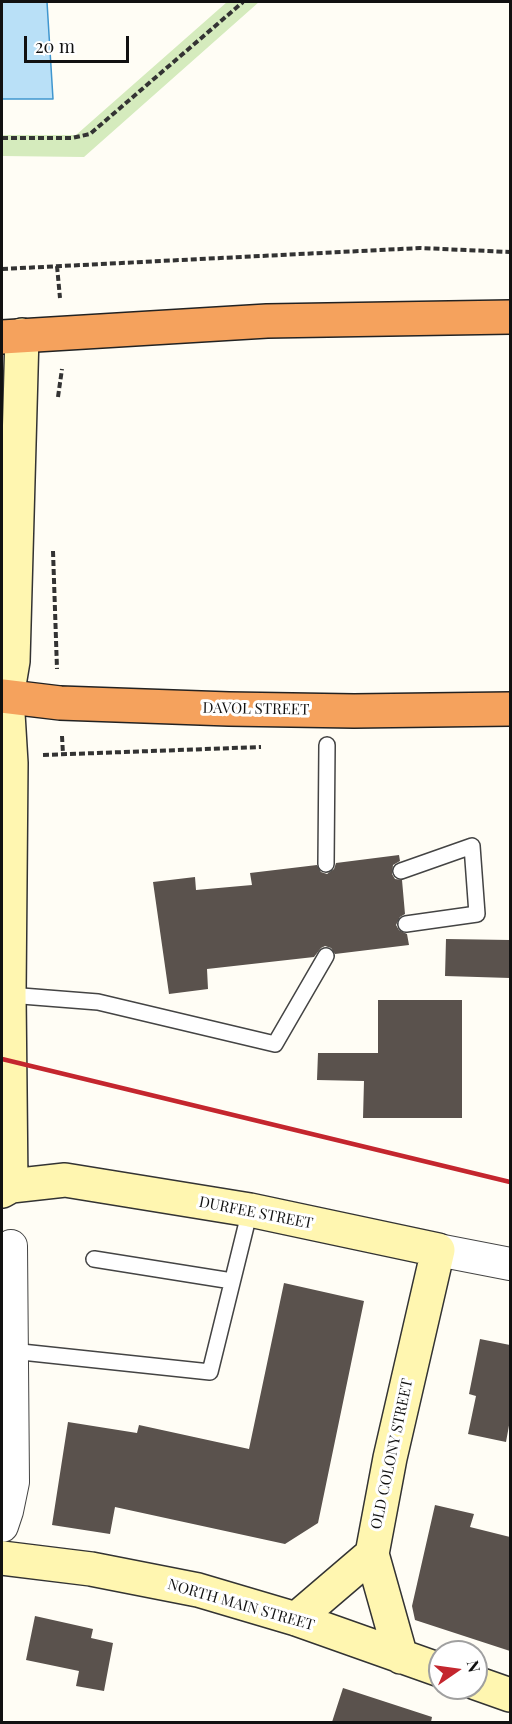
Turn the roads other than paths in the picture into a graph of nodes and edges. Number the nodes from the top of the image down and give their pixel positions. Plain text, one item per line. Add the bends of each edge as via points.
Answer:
1 (510, 317) edge
2 (12, 336) edge
3 (3, 697) edge
4 (510, 709) edge
5 (327, 745) dead end
6 (327, 864) dead end
7 (401, 871) dead end
8 (406, 924) dead end
9 (326, 956) dead end
10 (9, 995) junction
11 (6, 1189) edge
12 (250, 1210) junction
13 (11, 1245) dead end
14 (438, 1250) junction
15 (94, 1259) dead end
16 (510, 1264) edge
17 (232, 1281) junction
18 (12, 1351) junction
19 (2, 1526) edge
20 (372, 1554) junction
21 (2, 1558) edge
22 (296, 1619) junction
23 (401, 1657) junction
24 (428, 1666) edge
25 (488, 1687) edge
26 (510, 1695) edge

1 - 2 highway via 277,321
2 - 3 main road via 13,661
3 - 4 highway, DAVOL STREET via 229,709
3 - 10 main road via 11,763
5 - 6 lane
7 - 8 lane via 472,846 477,914
9 - 10 lane via 275,1044 98,1002
10 - 11 main road
11 - 12 main road, DURFEE STREET via 65,1180
12 - 14 main road, DURFEE STREET
12 - 17 lane
13 - 18 street
14 - 16 street, DURFEE STREET
14 - 20 main road, OLD COLONY STREET
15 - 17 lane
17 - 18 lane via 210,1372
18 - 19 street via 13,1482
20 - 22 main road
20 - 23 main road, OLD COLONY STREET
21 - 22 main road, NORTH MAIN STREET via 91,1569 198,1590
22 - 23 main road, NORTH MAIN STREET
23 - 24 main road, NORTH MAIN STREET
25 - 26 main road

